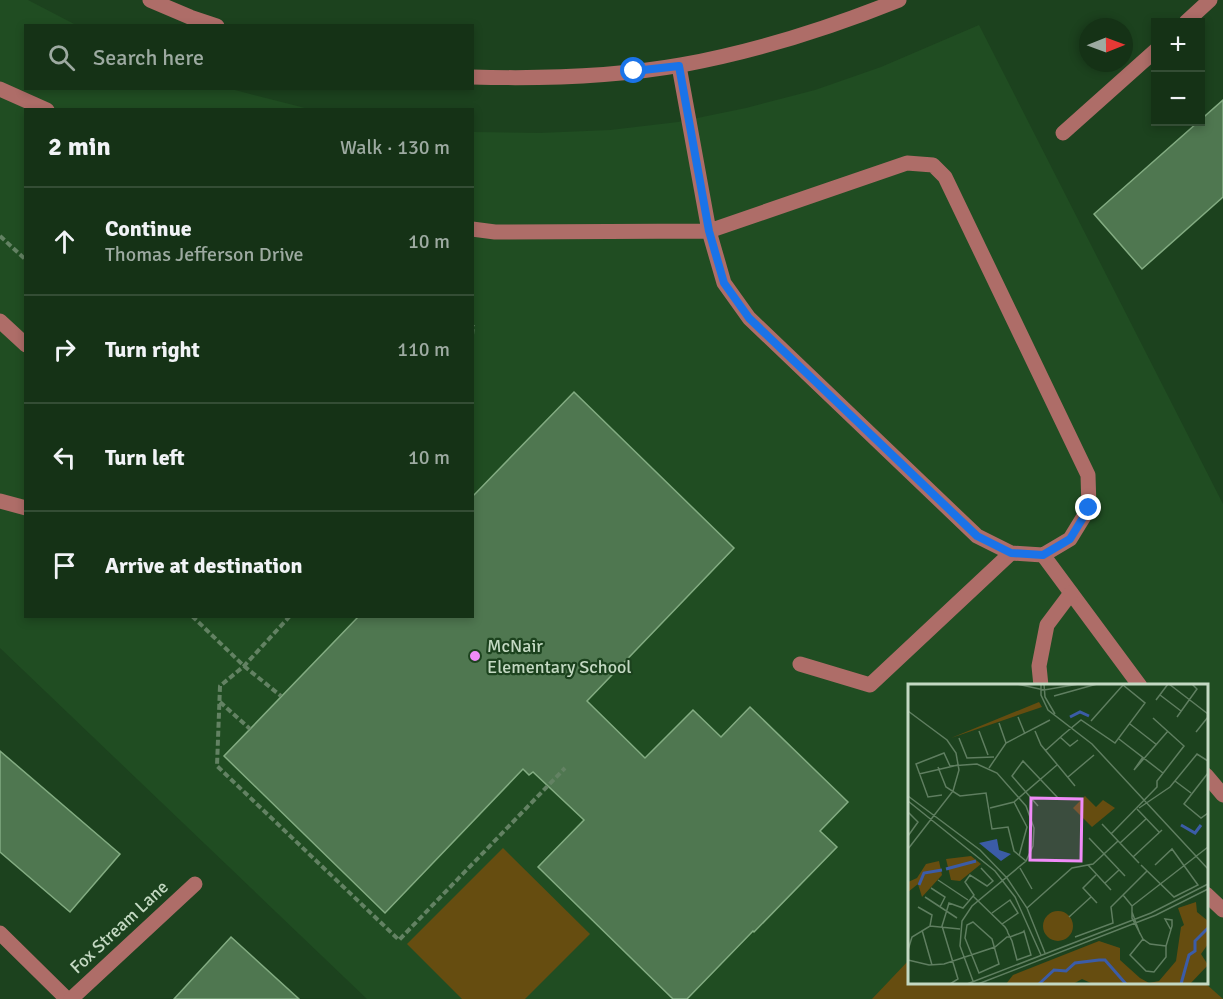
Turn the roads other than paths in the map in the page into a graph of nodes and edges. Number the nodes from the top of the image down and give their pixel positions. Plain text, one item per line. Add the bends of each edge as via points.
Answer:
1 (150, 0) edge
2 (899, 0) edge
3 (1210, 0) edge
4 (1190, 18) edge
5 (212, 24) edge
6 (1151, 54) edge
7 (679, 66) junction
8 (474, 77) edge
9 (0, 89) edge
10 (43, 108) edge
11 (1063, 133) dead end
12 (474, 229) edge
13 (709, 231) junction
14 (0, 321) edge
15 (24, 343) edge
16 (0, 501) edge
17 (24, 507) edge
18 (1011, 553) junction
19 (1043, 555) junction
20 (1071, 593) junction
21 (800, 664) dead end
22 (1041, 684) edge
23 (1139, 684) edge
24 (1208, 777) edge
25 (1223, 795) edge
26 (195, 884) dead end
27 (1208, 896) edge
28 (1223, 910) edge
29 (0, 933) edge
30 (69, 999) edge

1 - 5 street
2 - 7 street via 813,33
3 - 4 street
6 - 11 street
7 - 8 street via 588,75
7 - 13 street
9 - 10 street
12 - 13 street
13 - 18 street via 724,283 749,318 977,536
13 - 19 street via 907,163 933,165 945,177 1088,475 1089,508 1070,539
14 - 15 street
16 - 17 street
18 - 19 street
18 - 21 street via 870,685
19 - 20 street
20 - 22 street via 1047,625 1039,666
20 - 23 street
24 - 25 street
26 - 30 street, Fox Stream Lane
27 - 28 street
29 - 30 street

